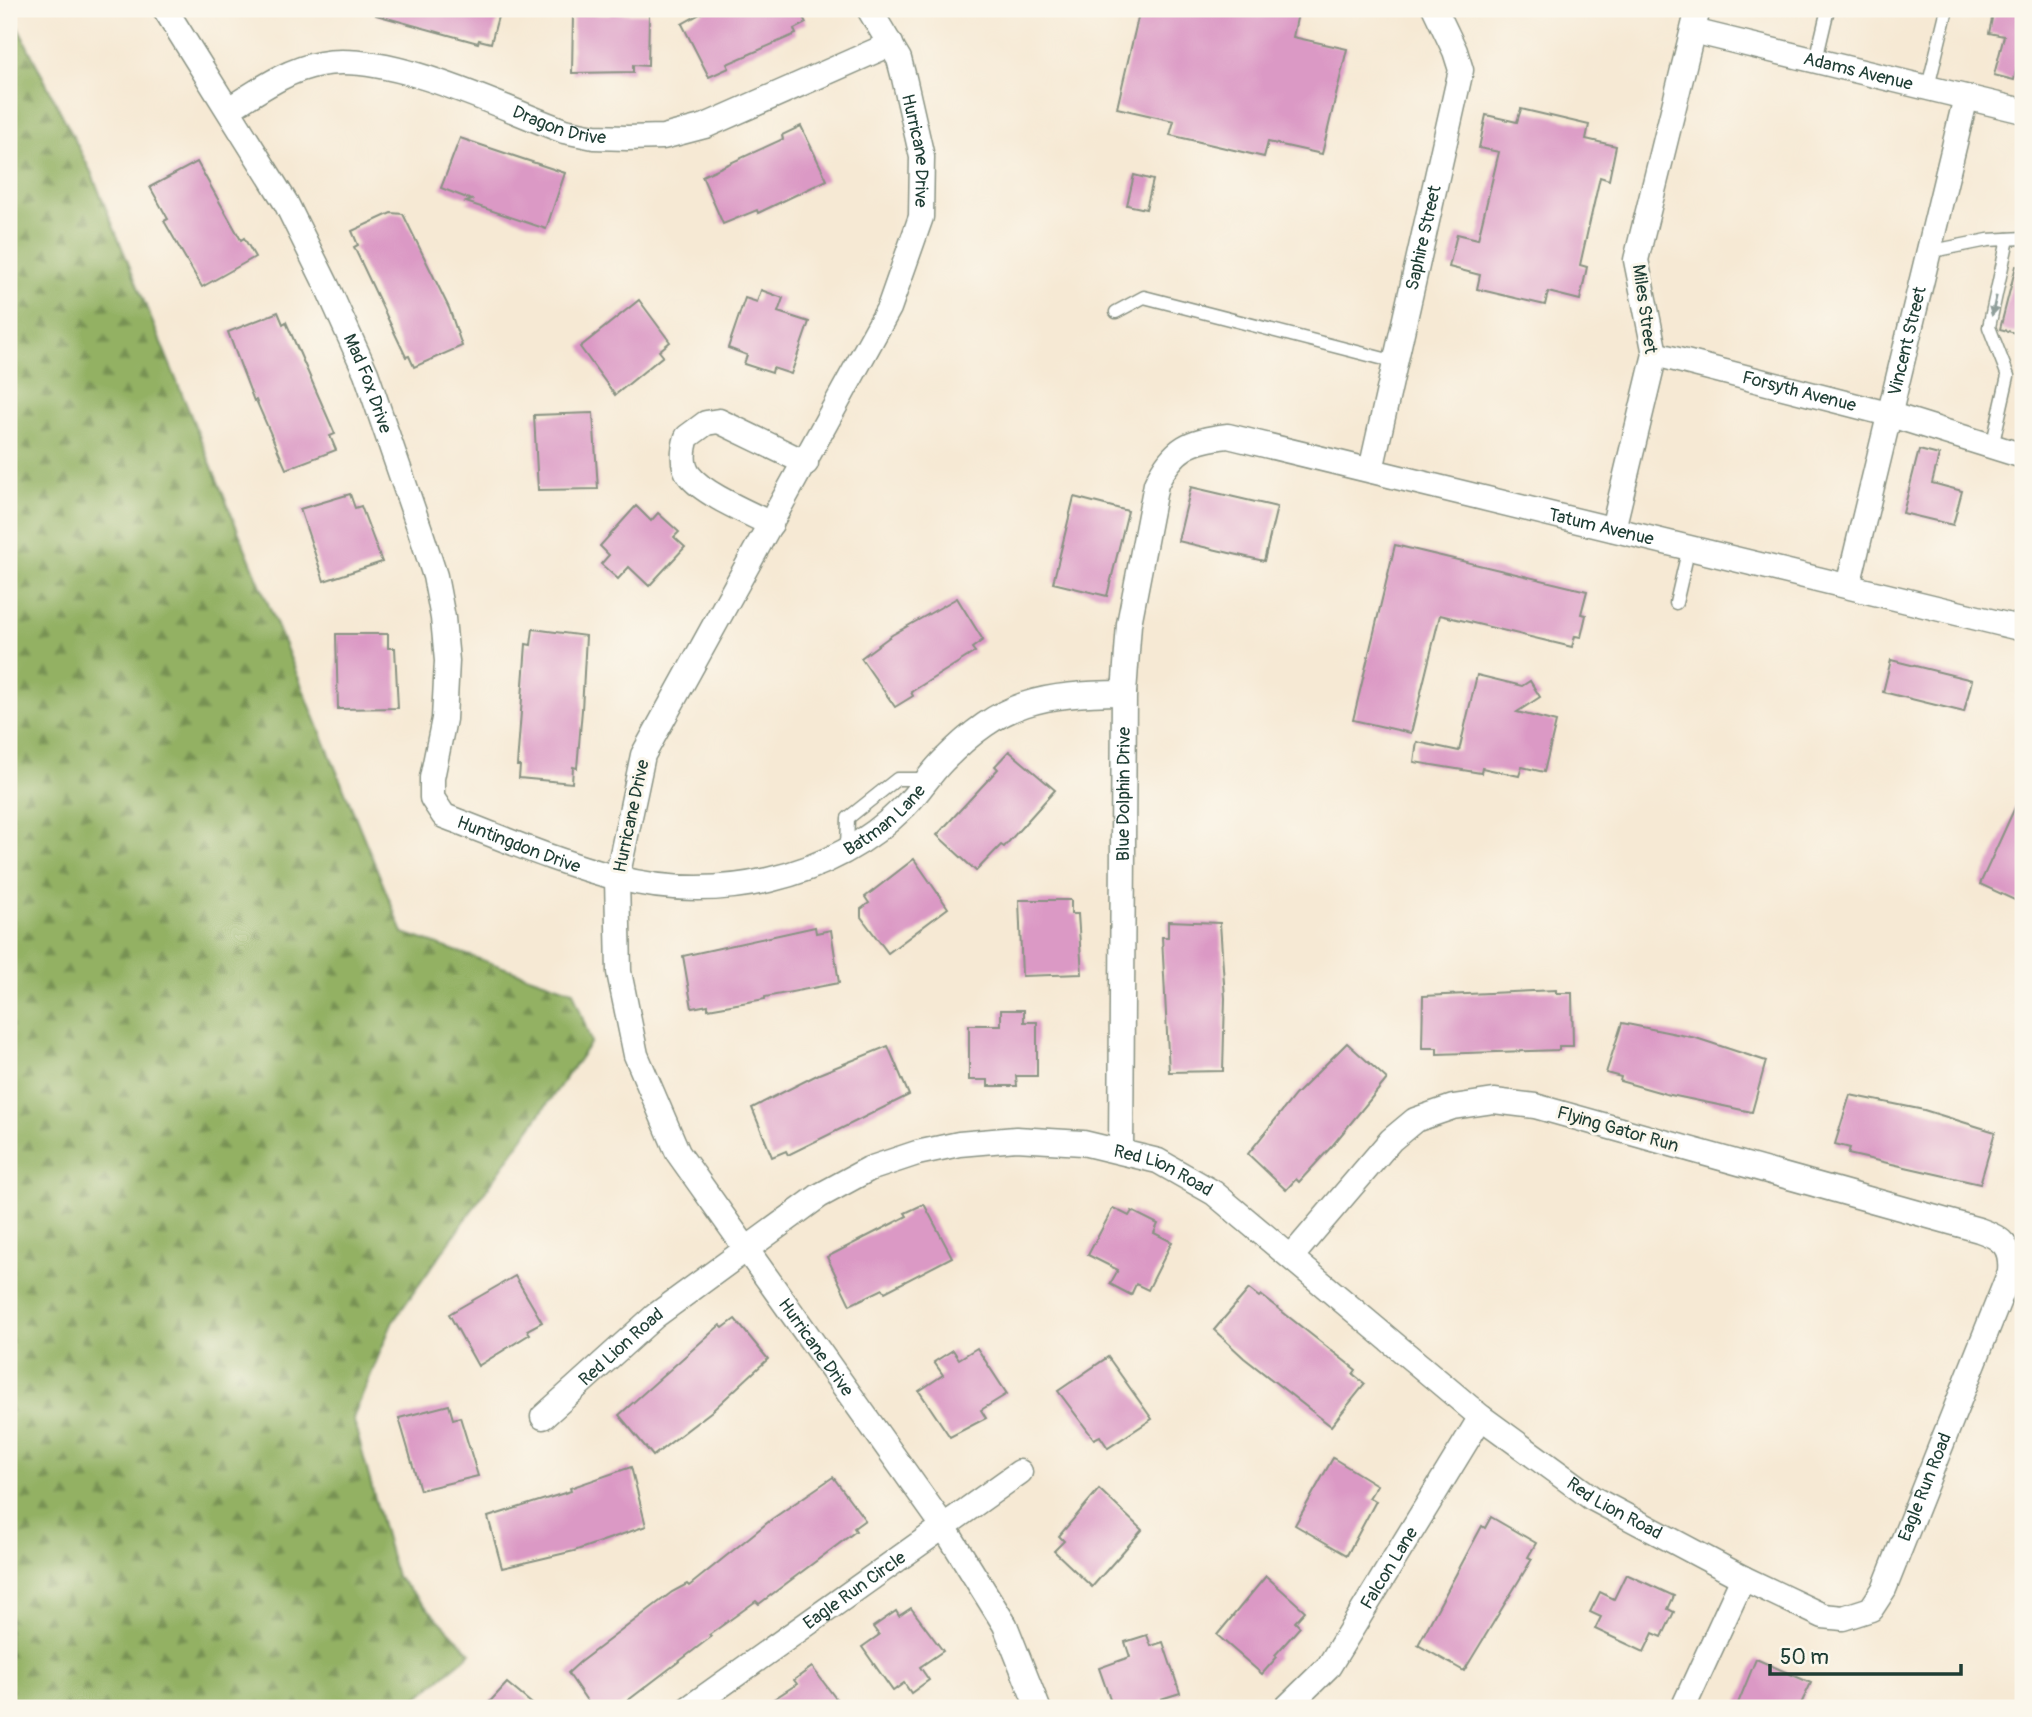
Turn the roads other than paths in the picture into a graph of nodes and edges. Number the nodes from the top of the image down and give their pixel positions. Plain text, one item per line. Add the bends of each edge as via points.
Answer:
1 (165, 9) edge
2 (869, 9) edge
3 (1435, 9) edge
4 (1828, 9) edge
5 (1947, 9) edge
6 (1696, 20) edge
7 (891, 44) junction
8 (1815, 60) junction
9 (1928, 87) junction
10 (1966, 97) junction
11 (229, 109) junction
12 (2023, 111) edge
13 (2023, 238) edge
14 (2008, 239) junction
15 (1927, 252) junction
16 (1116, 312) dead end
17 (1655, 354) junction
18 (1396, 362) junction
19 (1888, 414) junction
20 (1992, 447) junction
21 (1181, 450) joint
22 (2023, 456) edge
23 (806, 463) junction
24 (1371, 470) junction
25 (771, 524) junction
26 (1613, 529) junction
27 (1689, 547) junction
28 (1848, 586) junction
29 (1676, 603) dead end
30 (2023, 629) edge
31 (1124, 693) junction
32 (432, 798) joint
33 (617, 878) junction
34 (1121, 1150) junction
35 (1996, 1236) joint
36 (747, 1250) junction
37 (1292, 1256) junction
38 (543, 1417) dead end
39 (1481, 1417) junction
40 (1020, 1472) dead end
41 (944, 1527) junction
42 (1743, 1578) junction
43 (689, 1708) edge
44 (1038, 1708) edge
45 (1286, 1708) edge
46 (1683, 1708) edge

1 - 11 street, Mad Fox Drive
2 - 7 street, Hurricane Drive
3 - 18 street, Saphire Street via 1461,71
4 - 8 lane
5 - 9 lane
6 - 8 street, Adams Avenue
6 - 17 street, Miles Street via 1636,260
7 - 11 street, Dragon Drive via 705,126 663,137 594,137 564,131 387,65 346,60 286,74
7 - 23 street, Hurricane Drive via 902,69 922,157 920,217 890,309
8 - 9 street, Adams Avenue
9 - 10 street, Adams Avenue
10 - 12 street, Adams Avenue
10 - 15 street, Vincent Street
11 - 32 street, Mad Fox Drive via 286,203 366,373 435,576 447,662
13 - 14 lane
14 - 15 lane
14 -> 20 lane via 1989,327 2008,376
15 - 19 street, Vincent Street
16 - 18 lane via 1144,297
17 - 19 street, Forsyth Avenue
17 - 26 street, Miles Street
18 - 24 street, Saphire Street
19 - 20 street, Forsyth Avenue
19 - 28 street, Vincent Street
20 - 22 street, Forsyth Avenue
21 - 24 street, Tatum Avenue via 1199,439 1228,436
21 - 31 street, Blue Dolphin Drive via 1165,465 1156,484 1129,624
23 - 25 street, Hurricane Drive
23 - 25 street via 719,421 706,423 687,437 683,463 689,475
24 - 26 street, Tatum Avenue
25 - 33 street, Hurricane Drive via 643,755
26 - 27 street, Tatum Avenue
27 - 28 street, Tatum Avenue
27 - 29 lane
28 - 30 street, Tatum Avenue
31 - 33 street, Batman Lane via 1054,695 999,715 970,736 904,806 869,835 796,873 761,883 688,887
31 - 34 street, Blue Dolphin Drive
32 - 33 street, Huntingdon Drive via 444,817
33 - 36 street, Hurricane Drive via 619,972 636,1055 678,1153
34 - 36 street, Red Lion Road via 1016,1139 917,1153 869,1170 819,1196
34 - 37 street, Red Lion Road via 1158,1161 1214,1193
35 - 37 street, Flying Gator Run via 1535,1106 1494,1101 1453,1107 1415,1120 1391,1140
35 - 42 street, Eagle Run Road via 2008,1246 2010,1272 1884,1590 1871,1609 1843,1618 1823,1616
36 - 38 street, Red Lion Road via 655,1317
36 - 41 street, Hurricane Drive
37 - 39 street, Red Lion Road
39 - 42 street, Red Lion Road via 1592,1499
39 - 45 street, Falcon Lane via 1329,1666
40 - 41 street, Eagle Run Circle
41 - 43 street, Eagle Run Circle
41 - 44 street, Hurricane Drive via 1005,1625
42 - 46 street

